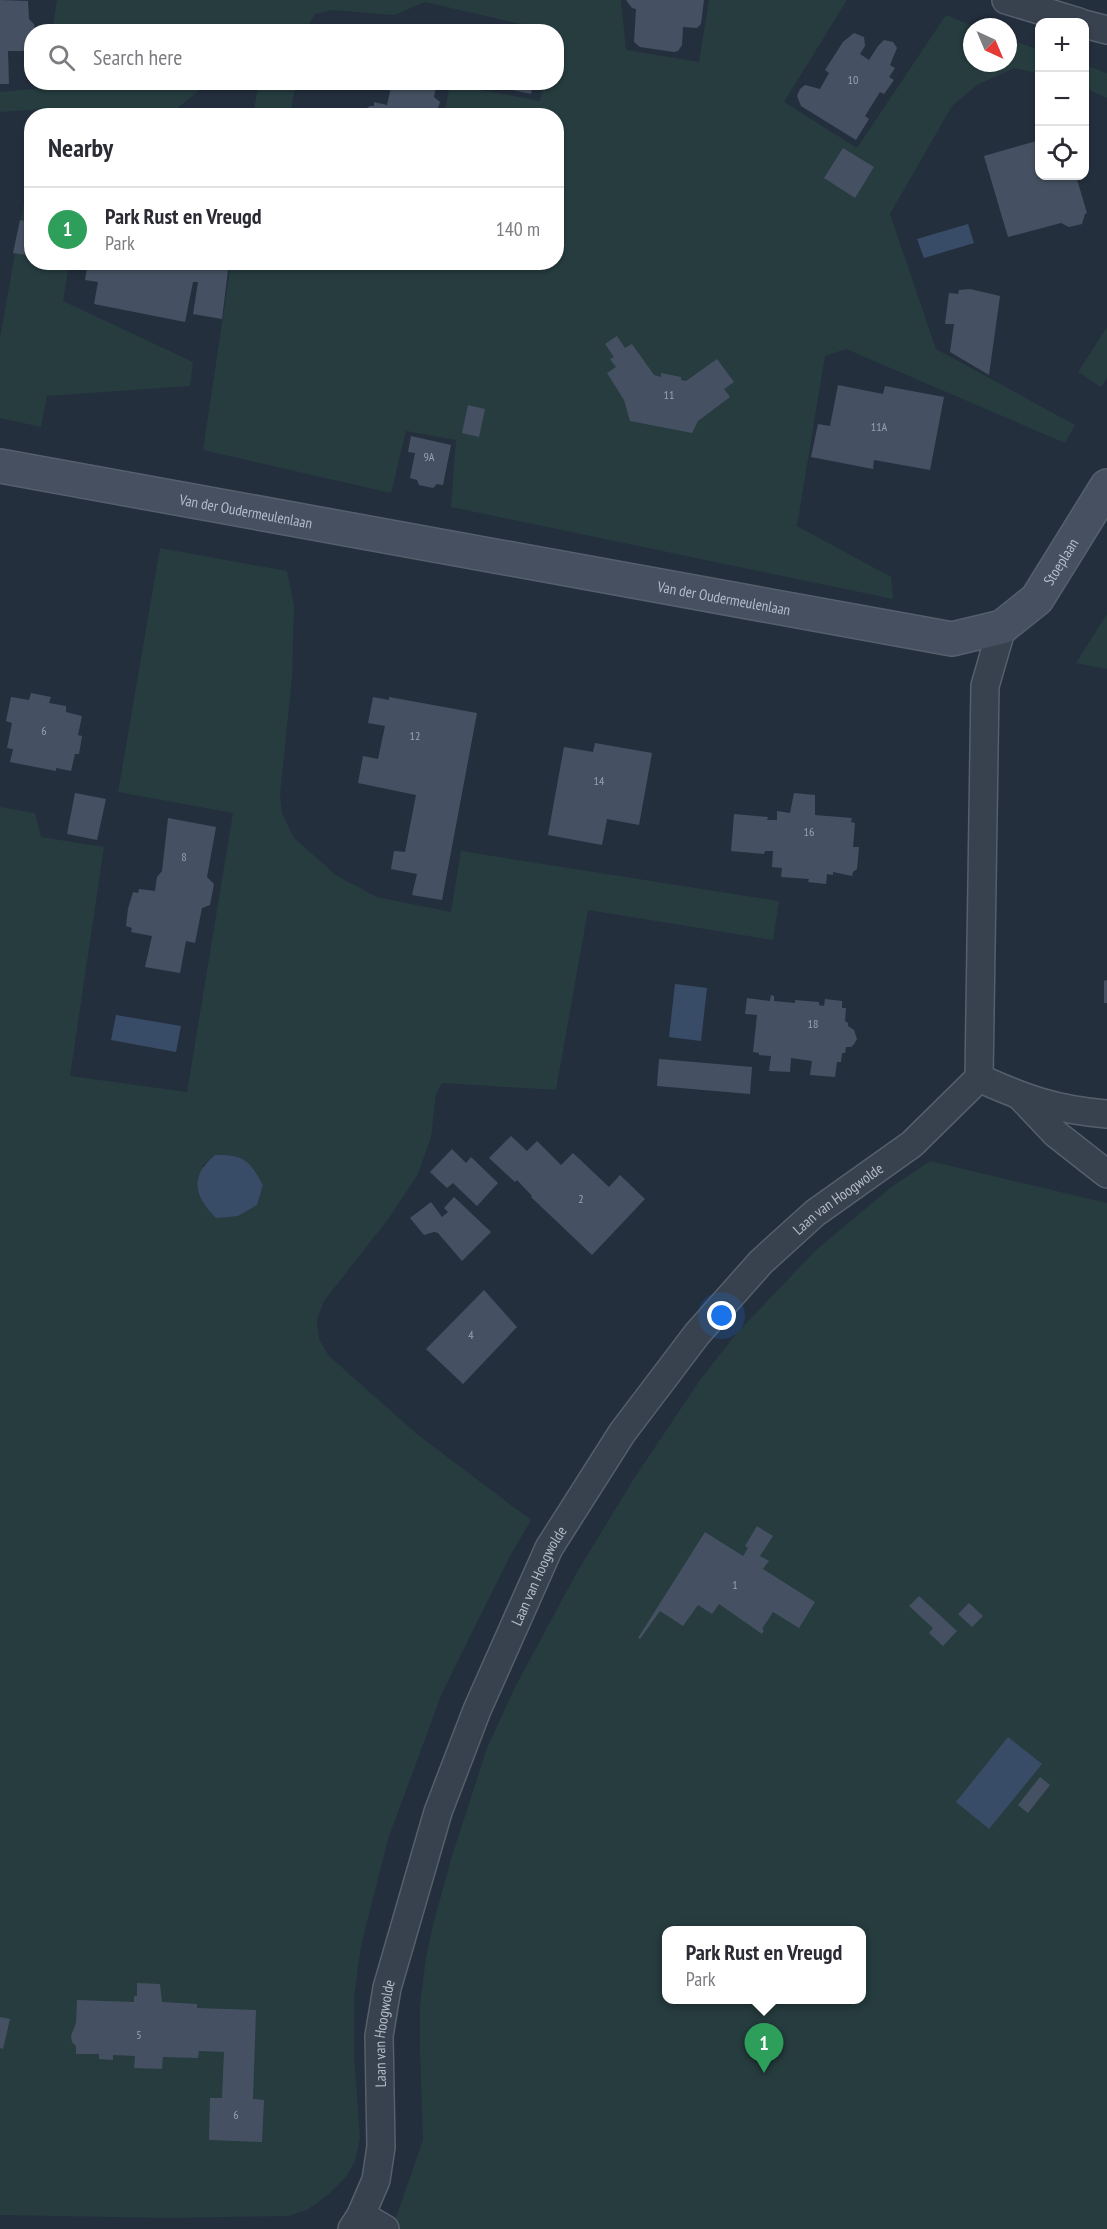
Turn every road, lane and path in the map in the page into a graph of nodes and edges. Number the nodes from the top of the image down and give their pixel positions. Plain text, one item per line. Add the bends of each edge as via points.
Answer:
1 (1006, 0) edge
2 (1066, 18) edge
3 (1089, 25) edge
4 (1107, 30) edge
5 (0, 466) edge
6 (1107, 486) edge
7 (1002, 627) junction
8 (979, 1078) junction
9 (1022, 1098) junction
10 (1107, 1114) edge
11 (1107, 1174) edge
12 (356, 2222) edge
13 (385, 2229) edge

1 - 2 street
3 - 4 street
5 - 7 street, Van der Oudermeulenlaan via 951,639
6 - 7 street, Stoeplaan via 1037,599
7 - 8 street via 985,686
8 - 9 street
8 - 12 street, Laan van Hoogwolde via 912,1144 815,1213 761,1262 697,1334 622,1433 549,1548 477,1710 438,1812 387,1988 379,2036 381,2147 376,2180
9 - 10 street via 1074,1112
9 - 11 street via 1056,1134
12 - 13 street

